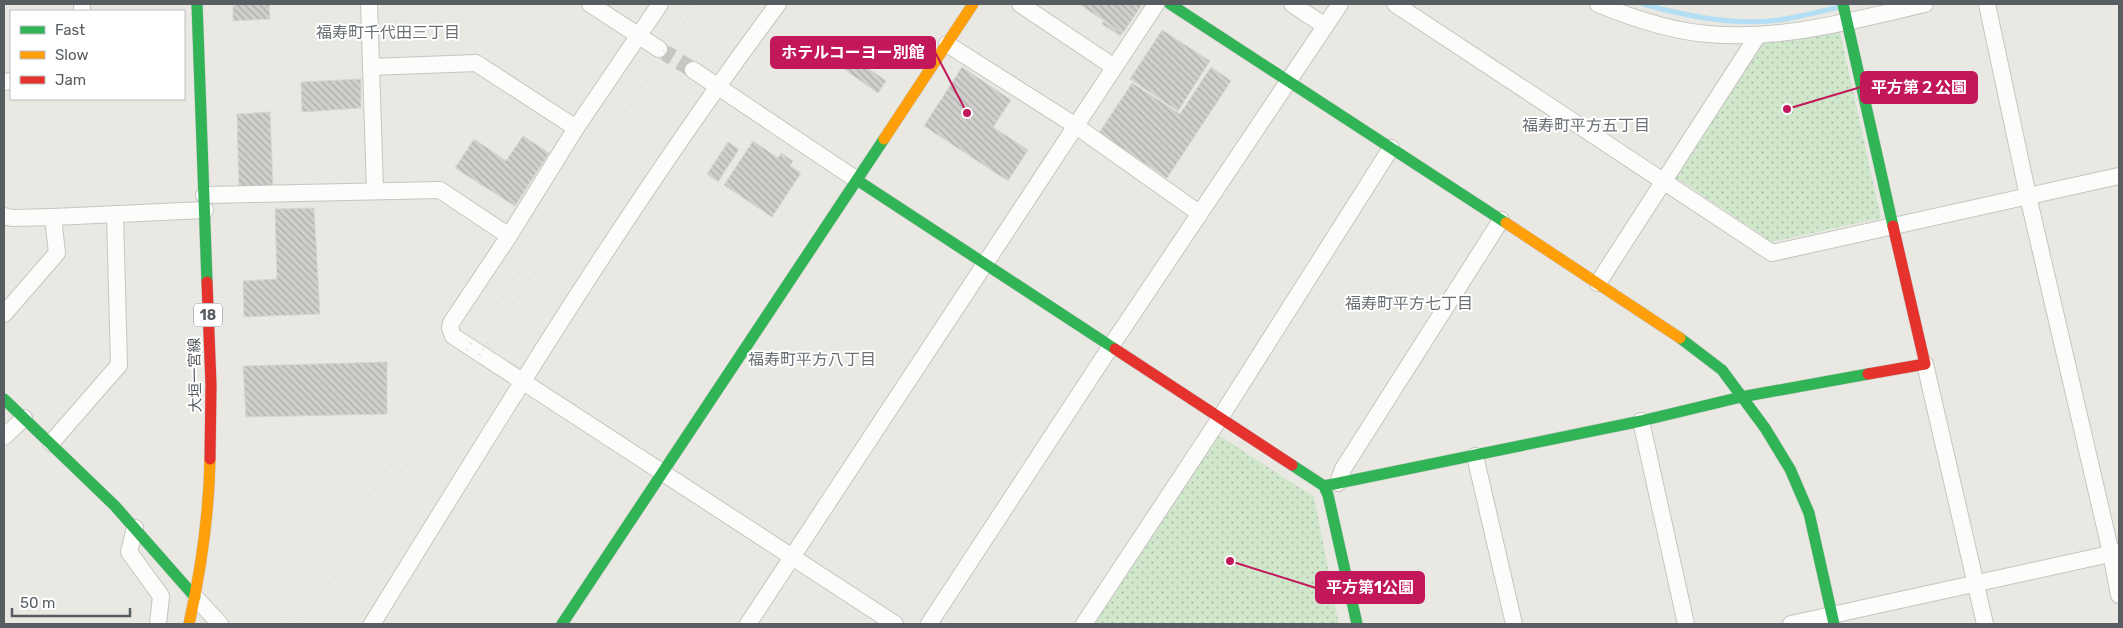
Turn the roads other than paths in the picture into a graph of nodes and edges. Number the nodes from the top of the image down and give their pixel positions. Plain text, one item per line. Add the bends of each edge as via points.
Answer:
1 (197, 4) edge
2 (369, 4) edge
3 (590, 4) edge
4 (660, 4) edge
5 (778, 4) edge
6 (973, 4) edge
7 (1020, 4) edge
8 (1156, 4) edge
9 (1170, 4) edge
10 (1292, 4) edge
11 (1340, 4) edge
12 (1395, 4) edge
13 (1598, 4) edge
14 (1925, 4) edge
15 (1987, 4) edge
16 (1845, 13) edge
17 (1325, 26) junction
18 (1758, 35) junction
19 (639, 37) junction
20 (947, 44) junction
21 (659, 49) tunnel mouth
22 (371, 67) junction
23 (1114, 67) junction
24 (192, 70) edge
25 (693, 70) tunnel mouth
26 (1288, 81) junction
27 (718, 85) junction
28 (1076, 126) junction
29 (576, 128) junction
30 (1391, 148) junction
31 (2119, 176) edge
32 (858, 180) junction
33 (1663, 180) junction
34 (375, 190) junction
35 (2028, 196) junction
36 (204, 203) junction
37 (1199, 213) junction
38 (115, 214) junction
39 (4, 216) edge
40 (53, 217) junction
41 (1501, 220) junction
42 (1893, 225) junction
43 (509, 236) junction
44 (985, 264) junction
45 (1598, 283) junction
46 (4, 314) edge
47 (1111, 346) junction
48 (1925, 364) junction
49 (523, 380) junction
50 (1741, 397) junction
51 (4, 399) edge
52 (24, 418) junction
53 (1220, 418) junction
54 (1641, 421) junction
55 (4, 437) edge
56 (51, 443) junction
57 (1475, 456) junction
58 (663, 472) junction
59 (1331, 485) junction
60 (135, 528) junction
61 (2115, 553) edge
62 (793, 557) junction
63 (1976, 584) junction
64 (2119, 596) edge
65 (195, 597) junction
66 (1833, 620) edge
67 (158, 624) edge
68 (189, 624) edge
69 (220, 624) edge
70 (372, 624) edge
71 (562, 624) edge
72 (748, 624) edge
73 (895, 624) edge
74 (929, 624) edge
75 (1084, 624) edge
76 (1357, 624) edge
77 (1514, 624) edge
78 (1686, 624) edge
79 (1791, 624) edge
80 (1985, 624) edge

1 - 24 street, 大垣一宮線 / 18
2 - 22 street
3 - 19 street
4 - 19 street
5 - 27 street
6 - 20 street
7 - 23 street
8 - 23 street
9 - 26 street
10 - 17 street
11 - 17 street
12 - 33 street
13 - 18 street via 1675,28 1707,34
14 - 16 street
15 - 35 street
16 - 18 street via 1792,32
16 - 42 street
17 - 26 street
18 - 33 street
19 - 21 street
19 - 29 street
20 - 28 street
20 - 32 street
22 - 29 street via 476,63
22 - 34 street
23 - 28 street
24 - 36 street, 大垣一宮線 / 18
25 - 27 street
26 - 30 street
26 - 37 street
27 - 32 street
27 - 49 street
28 - 37 street
28 - 44 street
29 - 43 street
30 - 41 street
30 - 53 street
31 - 35 street
32 - 44 street
32 - 58 street
33 - 42 street via 1772,253
33 - 45 street
34 - 36 street
34 - 43 street via 440,190
35 - 42 street
35 - 61 street
36 - 38 street
36 - 65 street, 大垣一宮線 / 18 via 211,385 209,499
37 - 47 street
38 - 40 street
38 - 56 street via 119,365
39 - 40 street
40 - 46 street via 56,254
41 - 45 street
41 - 59 street
42 - 48 street
43 - 49 street via 450,328 453,336
44 - 47 street
44 - 62 street
45 - 50 street via 1697,349 1722,370
47 - 53 street
47 - 74 street
48 - 50 street
48 - 63 street
49 - 58 street
49 - 70 street
50 - 54 street
50 - 66 street via 1790,469 1809,513
51 - 52 street
52 - 55 street
52 - 56 street
53 - 59 street
53 - 75 street
54 - 57 street
54 - 78 street
56 - 60 street
57 - 59 street
57 - 77 street
58 - 62 street
58 - 71 street
59 - 76 street via 1328,495
60 - 65 street
60 - 67 street via 129,552 161,596
61 - 63 street
61 - 64 street
62 - 72 street
62 - 73 street
63 - 66 street
63 - 80 street
65 - 68 street, 大垣一宮線 / 18
65 - 69 street
66 - 79 street

